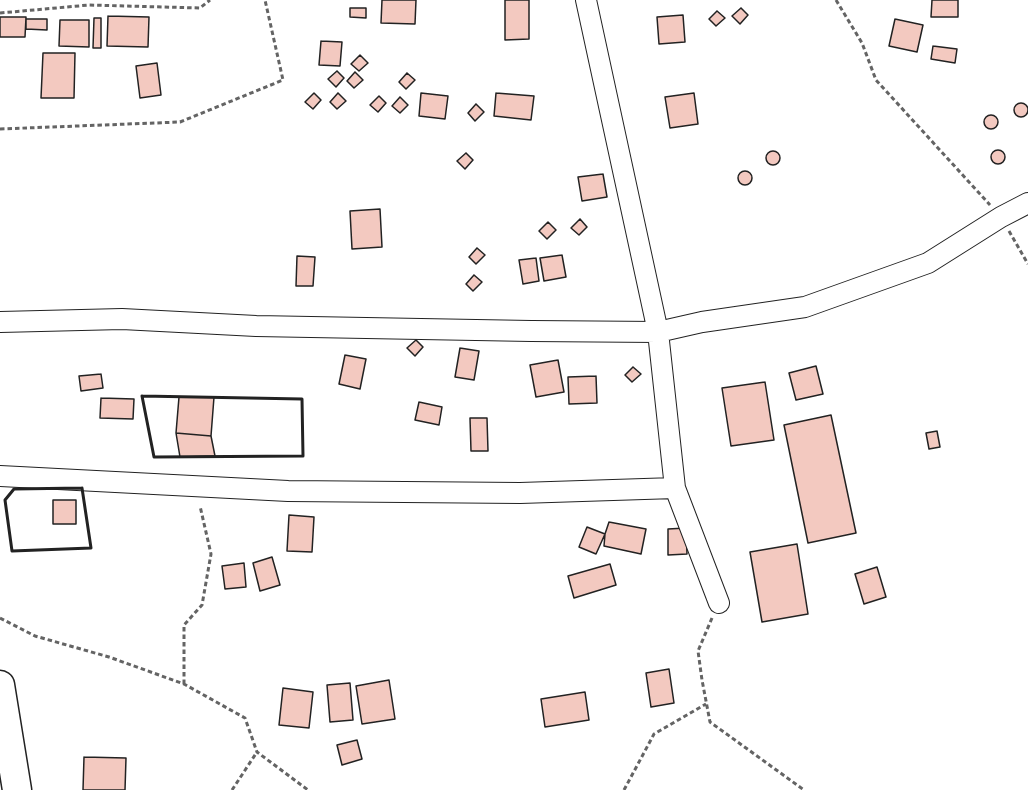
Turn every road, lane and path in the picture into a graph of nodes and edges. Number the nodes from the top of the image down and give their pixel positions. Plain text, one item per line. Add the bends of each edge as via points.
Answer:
1 (210, 0) edge
2 (265, 0) edge
3 (586, 0) edge
4 (836, 0) edge
5 (0, 13) edge
6 (0, 129) edge
7 (1028, 203) edge
8 (1001, 217) junction
9 (1028, 264) edge
10 (0, 322) edge
11 (658, 332) junction
12 (0, 476) edge
13 (196, 486) junction
14 (675, 488) junction
15 (719, 603) joint
16 (0, 618) edge
17 (184, 684) junction
18 (0, 685) edge
19 (706, 704) junction
20 (257, 752) junction
21 (17, 790) edge
22 (231, 790) edge
23 (308, 790) edge
24 (624, 790) edge
25 (804, 790) edge

1 - 5 path via 200,8 89,5
2 - 6 path via 283,80 180,122
3 - 11 street
4 - 8 path via 862,43 876,80
7 - 8 street
8 - 9 path
8 - 11 street via 928,262 805,307
10 - 11 street via 122,320
11 - 14 street
12 - 13 street
13 - 14 street via 497,493
13 - 17 path via 211,554 202,605 184,625
14 - 15 street
15 - 19 path via 698,651
16 - 17 path via 35,636
17 - 20 path via 245,718
18 - 21 highway
19 - 24 path via 654,734
19 - 25 path via 710,722
20 - 22 path
20 - 23 path

